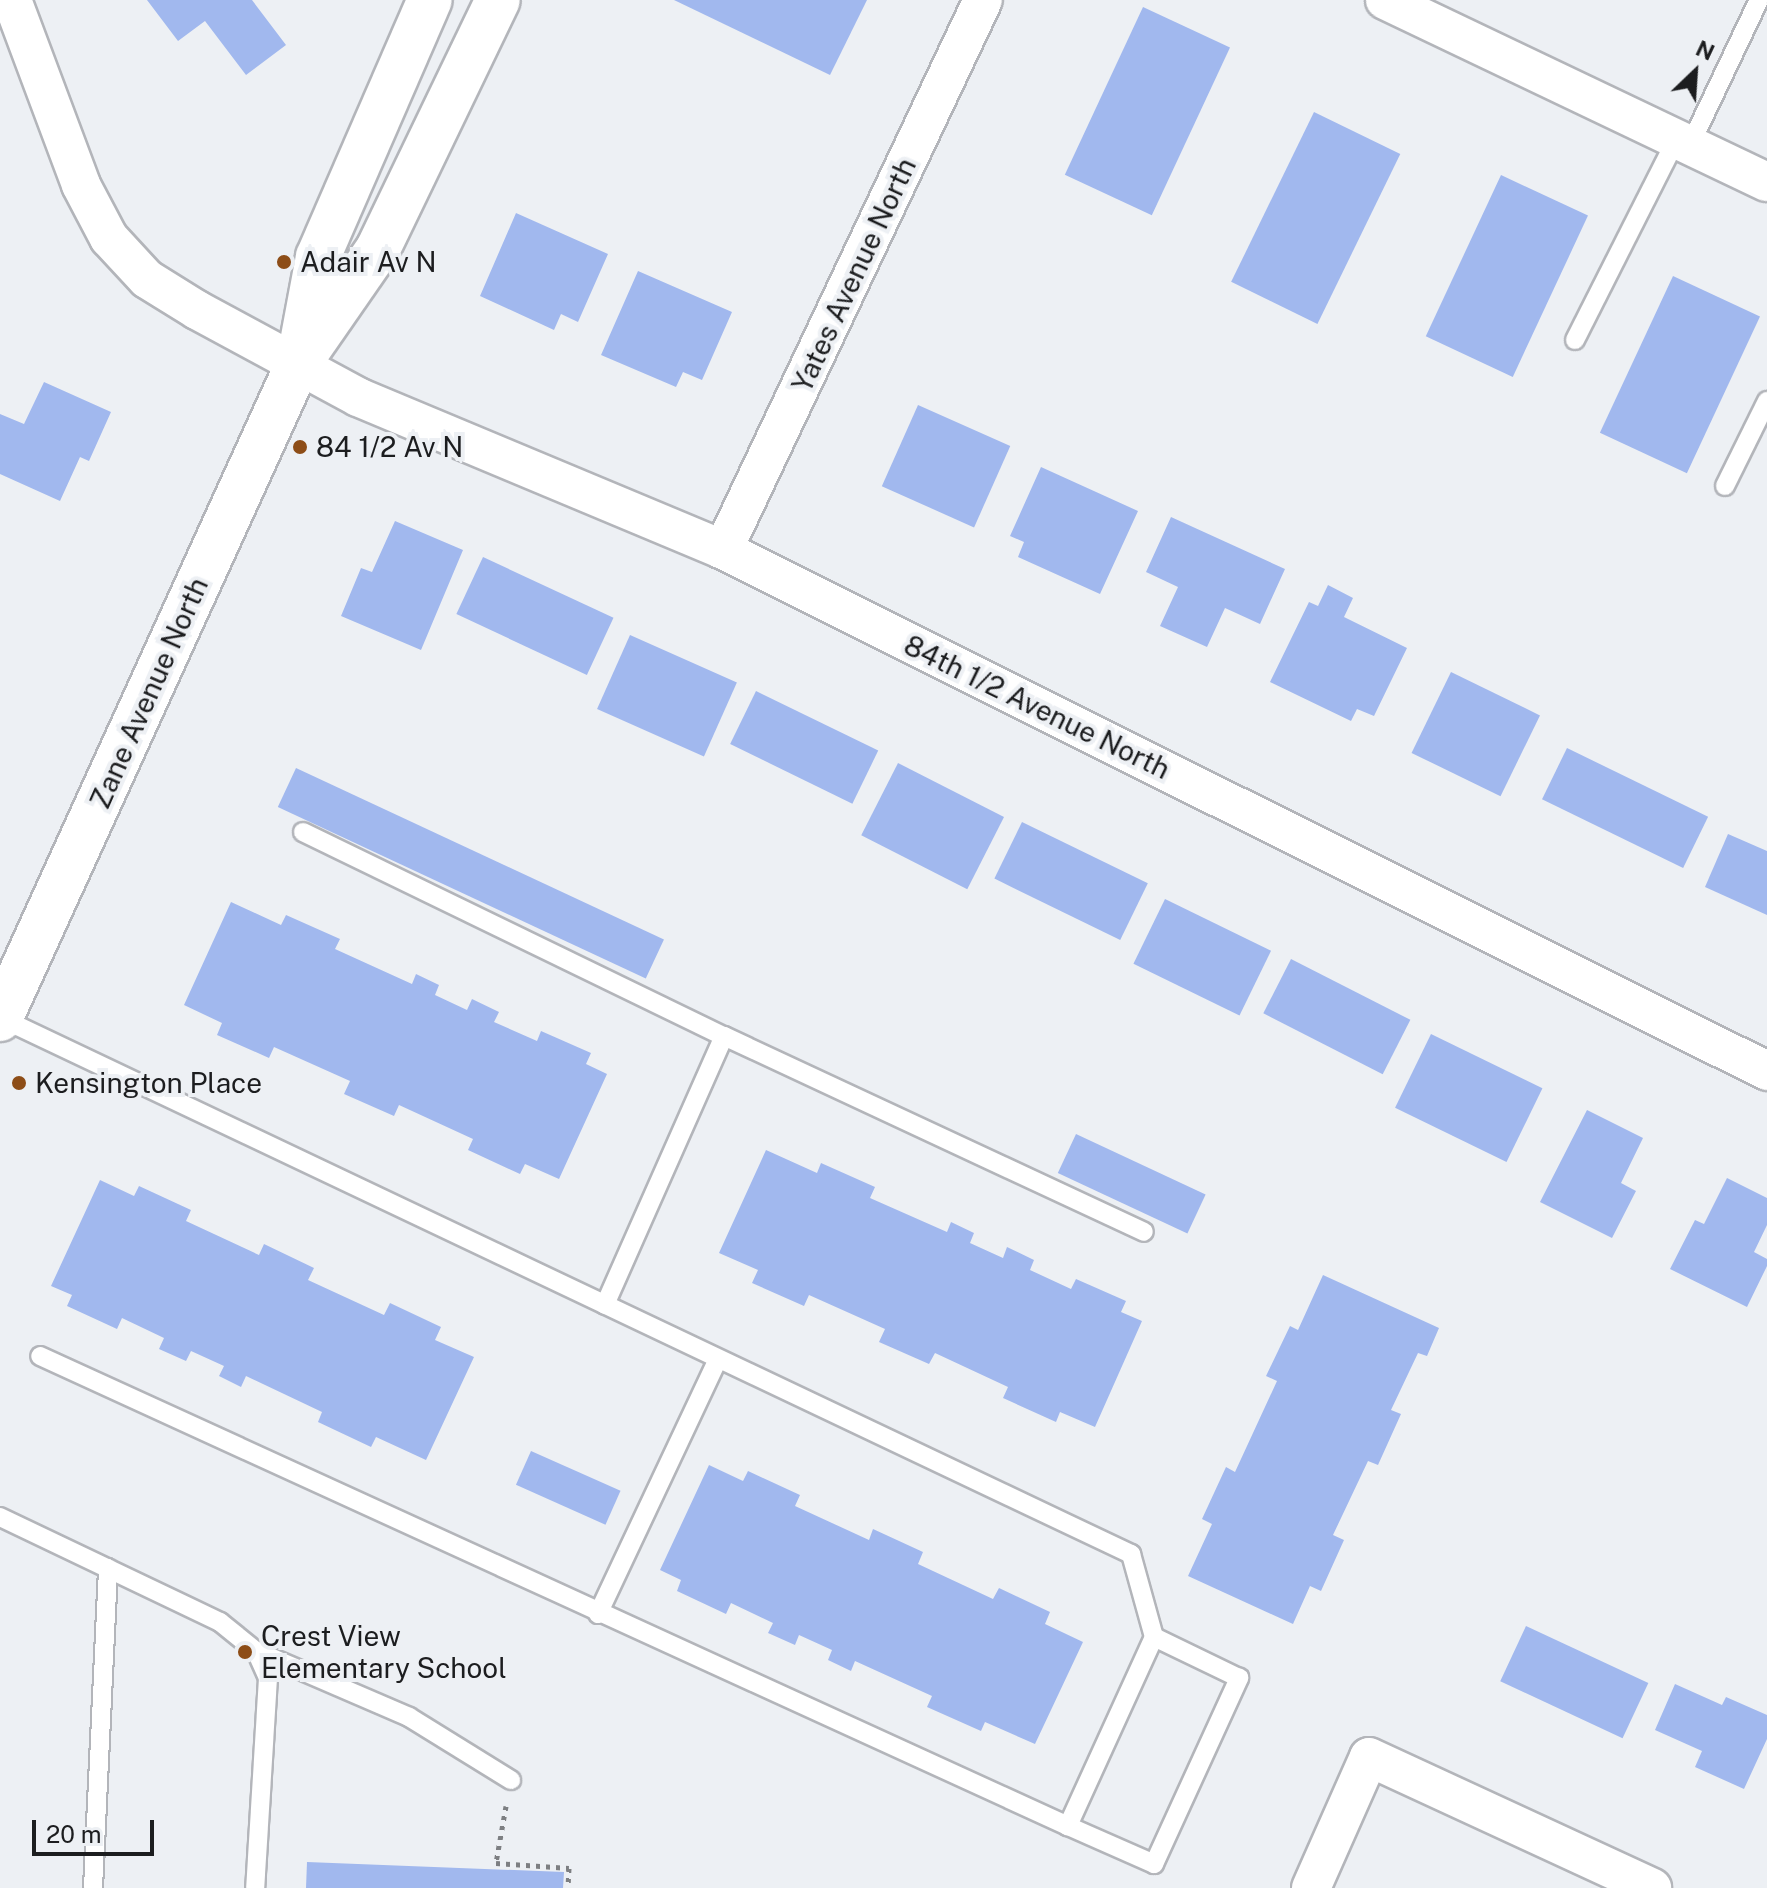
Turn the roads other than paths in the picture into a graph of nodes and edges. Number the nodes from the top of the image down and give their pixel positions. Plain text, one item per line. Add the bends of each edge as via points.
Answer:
1 (12, 0) edge
2 (430, 0) edge
3 (498, 0) edge
4 (983, 0) edge
5 (1385, 0) edge
6 (1759, 0) edge
7 (1685, 139) junction
8 (1767, 182) edge
9 (1575, 340) dead end
10 (297, 366) junction
11 (1767, 401) edge
12 (1725, 486) dead end
13 (723, 550) junction
14 (303, 832) dead end
15 (0, 1018) edge
16 (724, 1036) junction
17 (1767, 1071) edge
18 (1144, 1232) dead end
19 (605, 1305) junction
20 (40, 1356) dead end
21 (718, 1359) junction
22 (0, 1517) edge
23 (108, 1568) junction
24 (598, 1614) junction
25 (1154, 1637) junction
26 (256, 1651) junction
27 (511, 1780) road end
28 (1068, 1826) junction
29 (93, 1888) edge
30 (255, 1888) edge
31 (1311, 1888) edge
32 (1652, 1888) edge

1 - 10 street, 84th 1/2 Avenue North via 81,185 109,238 147,279
2 - 10 main road, Zane Avenue North via 318,257
3 - 10 main road, Zane Avenue North via 378,249
4 - 13 street, Yates Avenue North
5 - 7 street
6 - 7 lane
7 - 8 street
7 - 9 lane
10 - 13 street, 84th 1/2 Avenue North via 358,397
10 - 15 main road, Zane Avenue North
11 - 12 lane
13 - 17 street, 84th 1/2 Avenue North
14 - 16 lane
15 - 19 lane
16 - 18 lane
16 - 19 lane
19 - 21 lane
20 - 24 lane
21 - 24 lane
21 - 25 lane via 1131,1554
22 - 23 lane
23 - 26 lane via 220,1622
23 - 29 lane
24 - 28 lane
25 - 28 lane
25 - 28 lane via 1239,1678 1154,1864
26 - 27 lane via 409,1717
26 - 30 lane via 268,1678
31 - 32 street via 1369,1757

